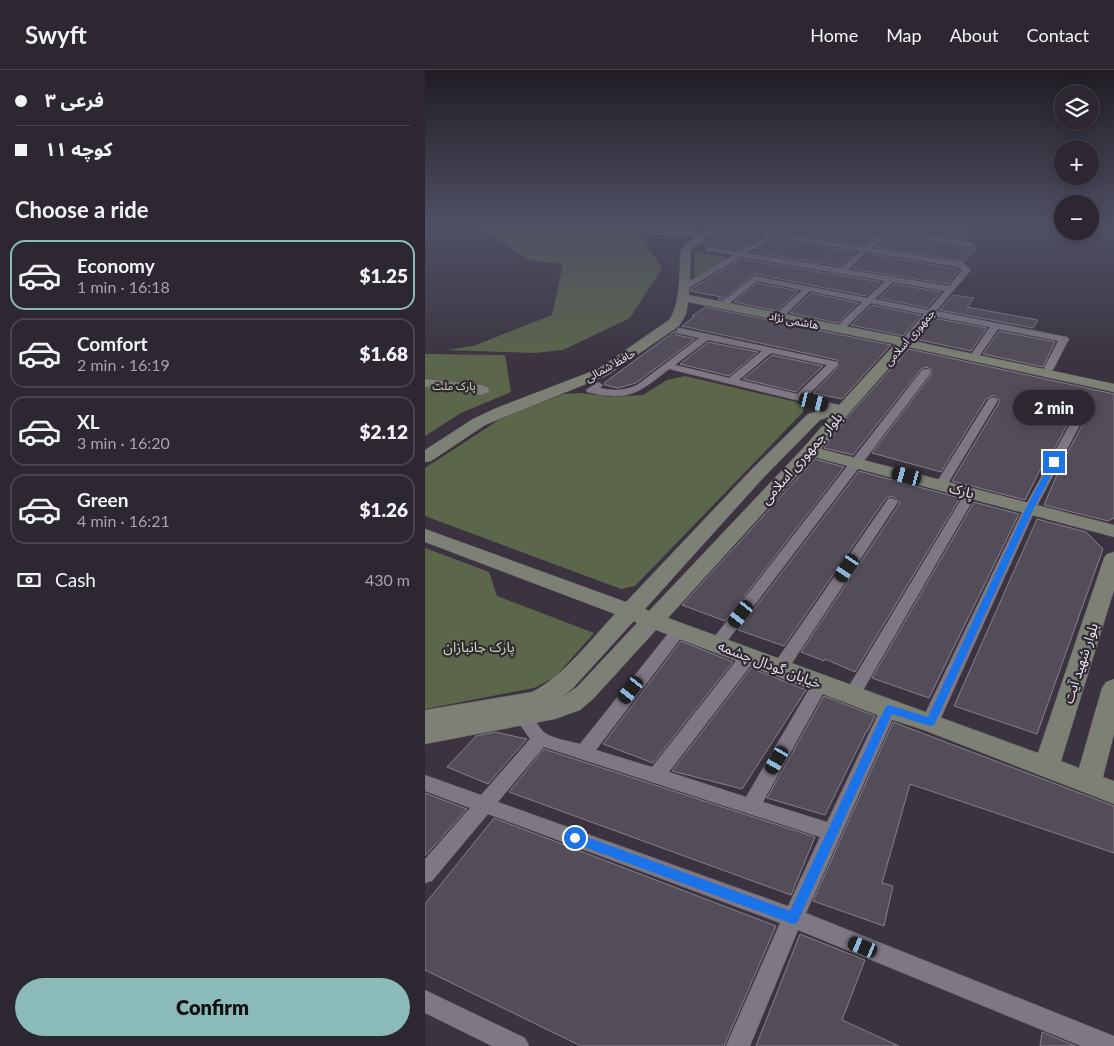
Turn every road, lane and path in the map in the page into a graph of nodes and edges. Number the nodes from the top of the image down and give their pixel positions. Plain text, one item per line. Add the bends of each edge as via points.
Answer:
1 (673, 271) edge
2 (684, 271) edge
3 (716, 271) edge
4 (846, 271) edge
5 (967, 271) edge
6 (891, 279) junction
7 (809, 289) junction
8 (950, 289) junction
9 (683, 292) junction
10 (869, 301) junction
11 (722, 305) junction
12 (930, 313) junction
13 (778, 316) junction
14 (996, 325) junction
15 (839, 329) junction
16 (680, 331) dead end
17 (706, 337) junction
18 (905, 342) junction
19 (769, 350) junction
20 (977, 353) junction
21 (667, 366) junction
22 (1049, 368) junction
23 (926, 372) dead end
24 (1114, 381) edge
25 (731, 382) junction
26 (425, 383) edge
27 (598, 385) dead end
28 (1114, 388) edge
29 (482, 390) dead end
30 (799, 398) junction
31 (993, 400) dead end
32 (844, 409) junction
33 (1079, 417) dead end
34 (425, 445) edge
35 (810, 451) junction
36 (425, 457) edge
37 (857, 463) junction
38 (941, 485) junction
39 (971, 493) junction
40 (892, 502) dead end
41 (1030, 508) junction
42 (1114, 531) edge
43 (425, 535) edge
44 (1114, 558) edge
45 (630, 611) junction
46 (652, 620) junction
47 (679, 630) junction
48 (717, 644) junction
49 (749, 656) junction
50 (780, 668) junction
51 (821, 683) junction
52 (1114, 688) edge
53 (852, 695) junction
54 (889, 709) junction
55 (522, 716) junction
56 (425, 720) edge
57 (930, 722) junction
58 (425, 734) edge
59 (540, 739) junction
60 (583, 753) junction
61 (1046, 768) junction
62 (656, 776) junction
63 (425, 783) edge
64 (1088, 783) junction
65 (1114, 793) edge
66 (484, 805) junction
67 (751, 806) junction
68 (832, 832) junction
69 (425, 874) edge
70 (793, 918) junction
71 (425, 1001) edge
72 (510, 1045) edge
73 (738, 1046) edge
74 (1110, 1046) edge

1 - 34 main road, حافظ شمالی via 667,313 653,329 593,368 490,407
2 - 9 main road, حافظ شمالی
3 - 9 street
4 - 6 street
5 - 8 street, جمهوری اسلامی
6 - 8 street
6 - 10 street
7 - 10 street
7 - 11 street via 755,278
7 - 13 street
8 - 12 street, جمهوری اسلامی
9 - 11 main road, هاشمی نژاد
9 - 36 main road, حافظ شمالی via 680,314 674,323 619,363 479,422
10 - 12 street
10 - 15 street
11 - 13 main road, هاشمی نژاد
12 - 14 street
12 - 18 street, جمهوری اسلامی
13 - 15 main road, هاشمی نژاد
14 - 20 street
14 - 22 street via 1064,339
15 - 18 main road, هاشمی نژاد
16 - 17 street
17 - 19 street
17 - 21 street
18 - 20 main road, هاشمی نژاد via 929,343
18 - 28 main road, هاشمی نژاد
18 - 32 main road, جمهوری اسلامی
19 - 25 street
19 - 30 street via 834,364
20 - 22 main road, هاشمی نژاد
21 - 25 street
21 - 27 street via 635,391 626,394 591,390
22 - 24 main road, هاشمی نژاد
23 - 37 street
25 - 30 street
26 - 29 main road
30 - 32 street
31 - 38 street
32 - 35 main road, بلوار جمهوری اسلامی
32 - 45 main road, بلوار جمهوری اسلامی via 814,417 757,473
33 - 41 street
35 - 37 main road, پارک
35 - 46 main road, بلوار جمهوری اسلامی
37 - 38 main road, پارک
37 - 48 street
38 - 39 main road, پارک
39 - 41 main road, پارک
39 - 53 street
40 - 50 street
41 - 42 main road, پارک
41 - 57 street
43 - 45 main road, خیابان گودال چشمه
44 - 61 main road, بلوار شهید آیت
45 - 46 main road, خیابان گودال چشمه
45 - 56 main road, بلوار جمهوری اسلامی via 565,682 547,695
46 - 47 main road, خیابان گودال چشمه
46 - 55 main road, بلوار جمهوری اسلامی via 585,694 555,710
47 - 48 main road, خیابان گودال چشمه
47 - 60 street
48 - 49 main road, خیابان گودال چشمه
49 - 50 main road, خیابان گودال چشمه
49 - 62 street
50 - 51 main road, خیابان گودال چشمه
51 - 53 main road, خیابان گودال چشمه
51 - 67 street
52 - 64 main road
53 - 54 main road, خیابان گودال چشمه
54 - 57 main road, خیابان گودال چشمه
54 - 68 street
55 - 58 main road, بلوار جمهوری اسلامی
55 - 59 street
57 - 61 main road, خیابان گودال چشمه
59 - 60 street
59 - 66 street
60 - 62 street
61 - 64 main road, خیابان گودال چشمه
62 - 67 street
63 - 66 street
64 - 65 main road, خیابان گودال چشمه
66 - 69 street
66 - 70 street
67 - 68 street
68 - 70 street
70 - 73 street
70 - 74 street
71 - 72 street

